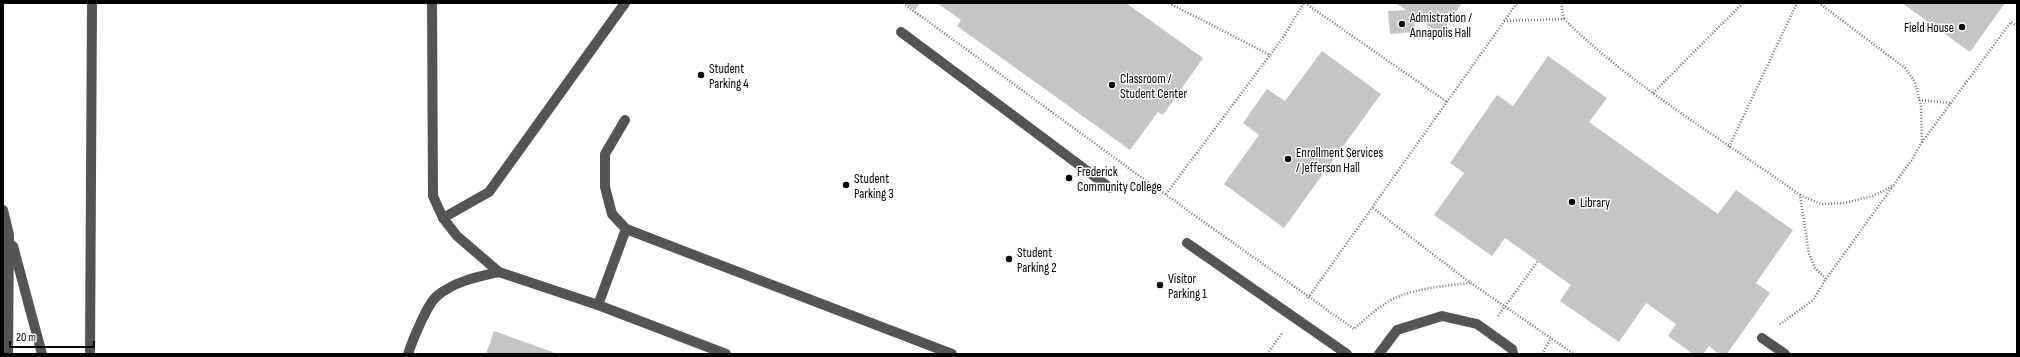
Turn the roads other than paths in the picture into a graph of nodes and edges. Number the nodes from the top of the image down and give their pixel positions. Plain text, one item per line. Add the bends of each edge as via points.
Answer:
1 (92, 3) edge
2 (432, 3) edge
3 (625, 3) edge
4 (901, 32) dead end
5 (625, 120) dead end
6 (1110, 188) dead end
7 (3, 210) edge
8 (443, 218) junction
9 (626, 229) junction
10 (10, 235) junction
11 (1188, 243) dead end
12 (499, 272) junction
13 (598, 305) junction
14 (1762, 338) road end
15 (8, 354) edge
16 (42, 354) edge
17 (90, 354) edge
18 (408, 354) edge
19 (726, 354) edge
20 (952, 354) edge
21 (1347, 354) edge
22 (1379, 354) edge
23 (1514, 354) edge
24 (1785, 354) edge

1 - 17 lane
2 - 8 lane via 433,196
3 - 8 lane via 489,192
4 - 6 lane
5 - 9 lane via 605,154 605,187 612,214
7 - 10 lane
8 - 12 lane via 457,236
9 - 13 lane
9 - 20 lane
10 - 15 lane
10 - 16 lane
11 - 21 lane
12 - 13 lane
12 - 18 lane via 468,278 436,297 416,331
13 - 19 lane
14 - 24 lane
22 - 23 lane via 1397,330 1442,316 1477,324 1512,349

